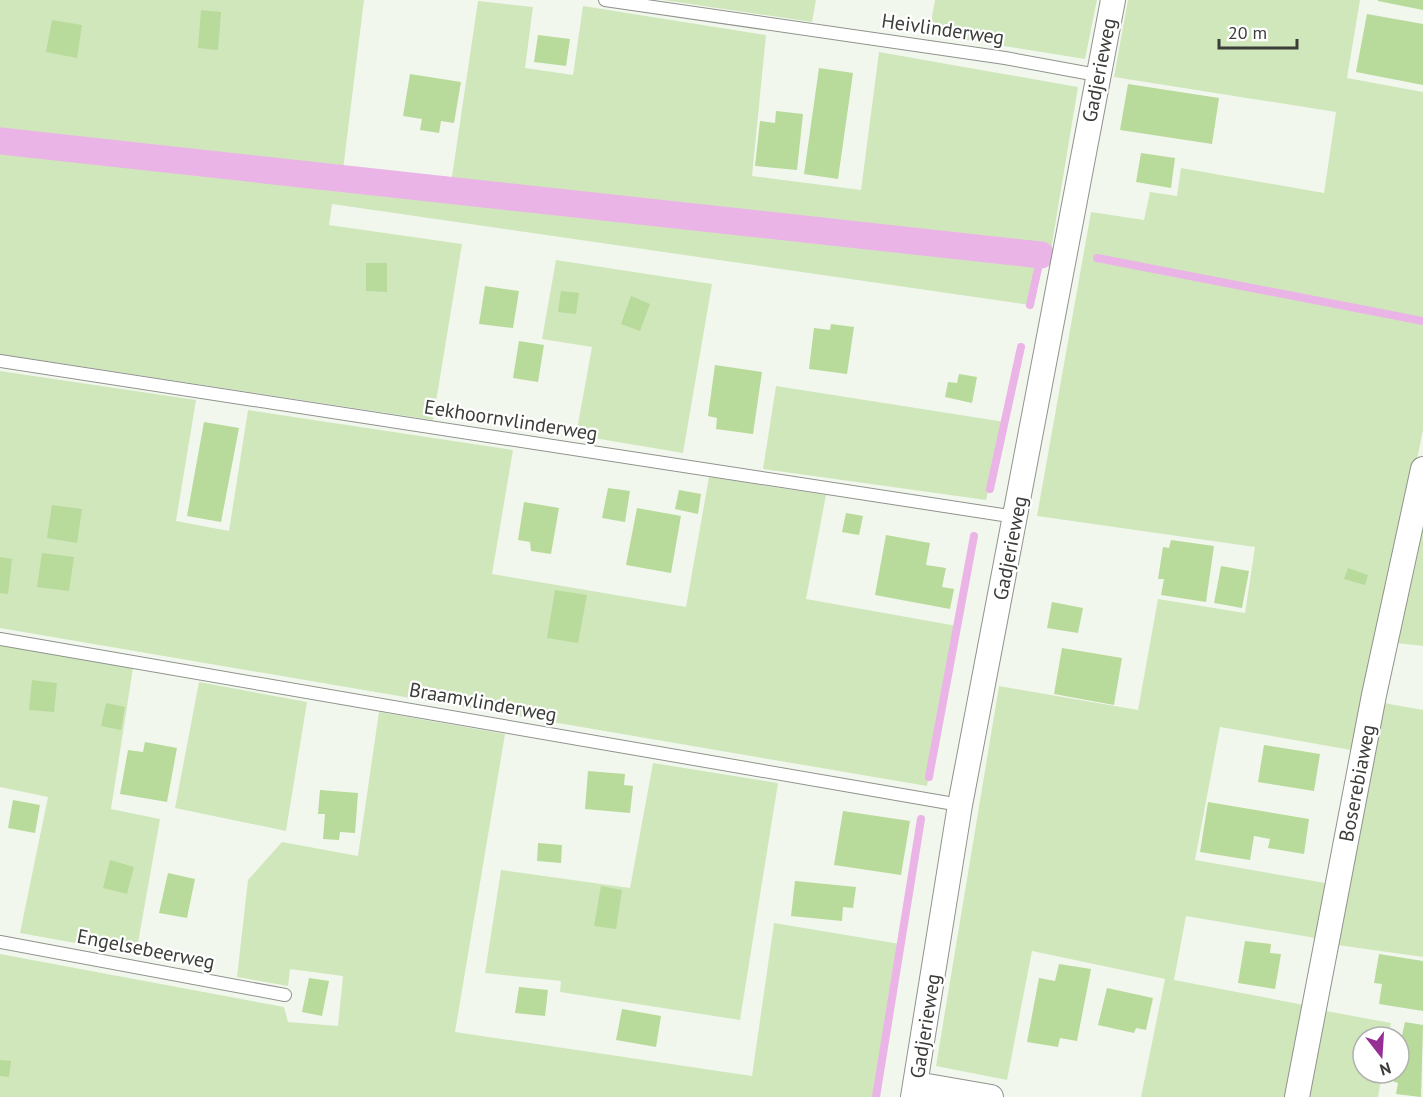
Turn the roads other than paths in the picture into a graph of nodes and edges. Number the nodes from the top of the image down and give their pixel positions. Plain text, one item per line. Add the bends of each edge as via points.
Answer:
1 (605, 0) edge
2 (1113, 0) edge
3 (1097, 75) junction
4 (0, 362) edge
5 (1423, 470) edge
6 (1016, 517) junction
7 (0, 639) edge
8 (960, 805) junction
9 (0, 942) edge
10 (285, 995) dead end
11 (914, 1090) edge
12 (991, 1097) edge
13 (1297, 1097) edge

1 - 3 lane, Heivlinderweg via 1005,57
2 - 3 street, Gadjerieweg
3 - 6 street, Gadjerieweg
4 - 6 lane, Eekhoornvlinderweg
5 - 13 street, Boserebiaweg via 1374,695
6 - 8 street, Gadjerieweg
7 - 8 lane, Braamvlinderweg
8 - 11 street, Gadjerieweg
9 - 10 lane, Engelsebeerweg
11 - 12 street

